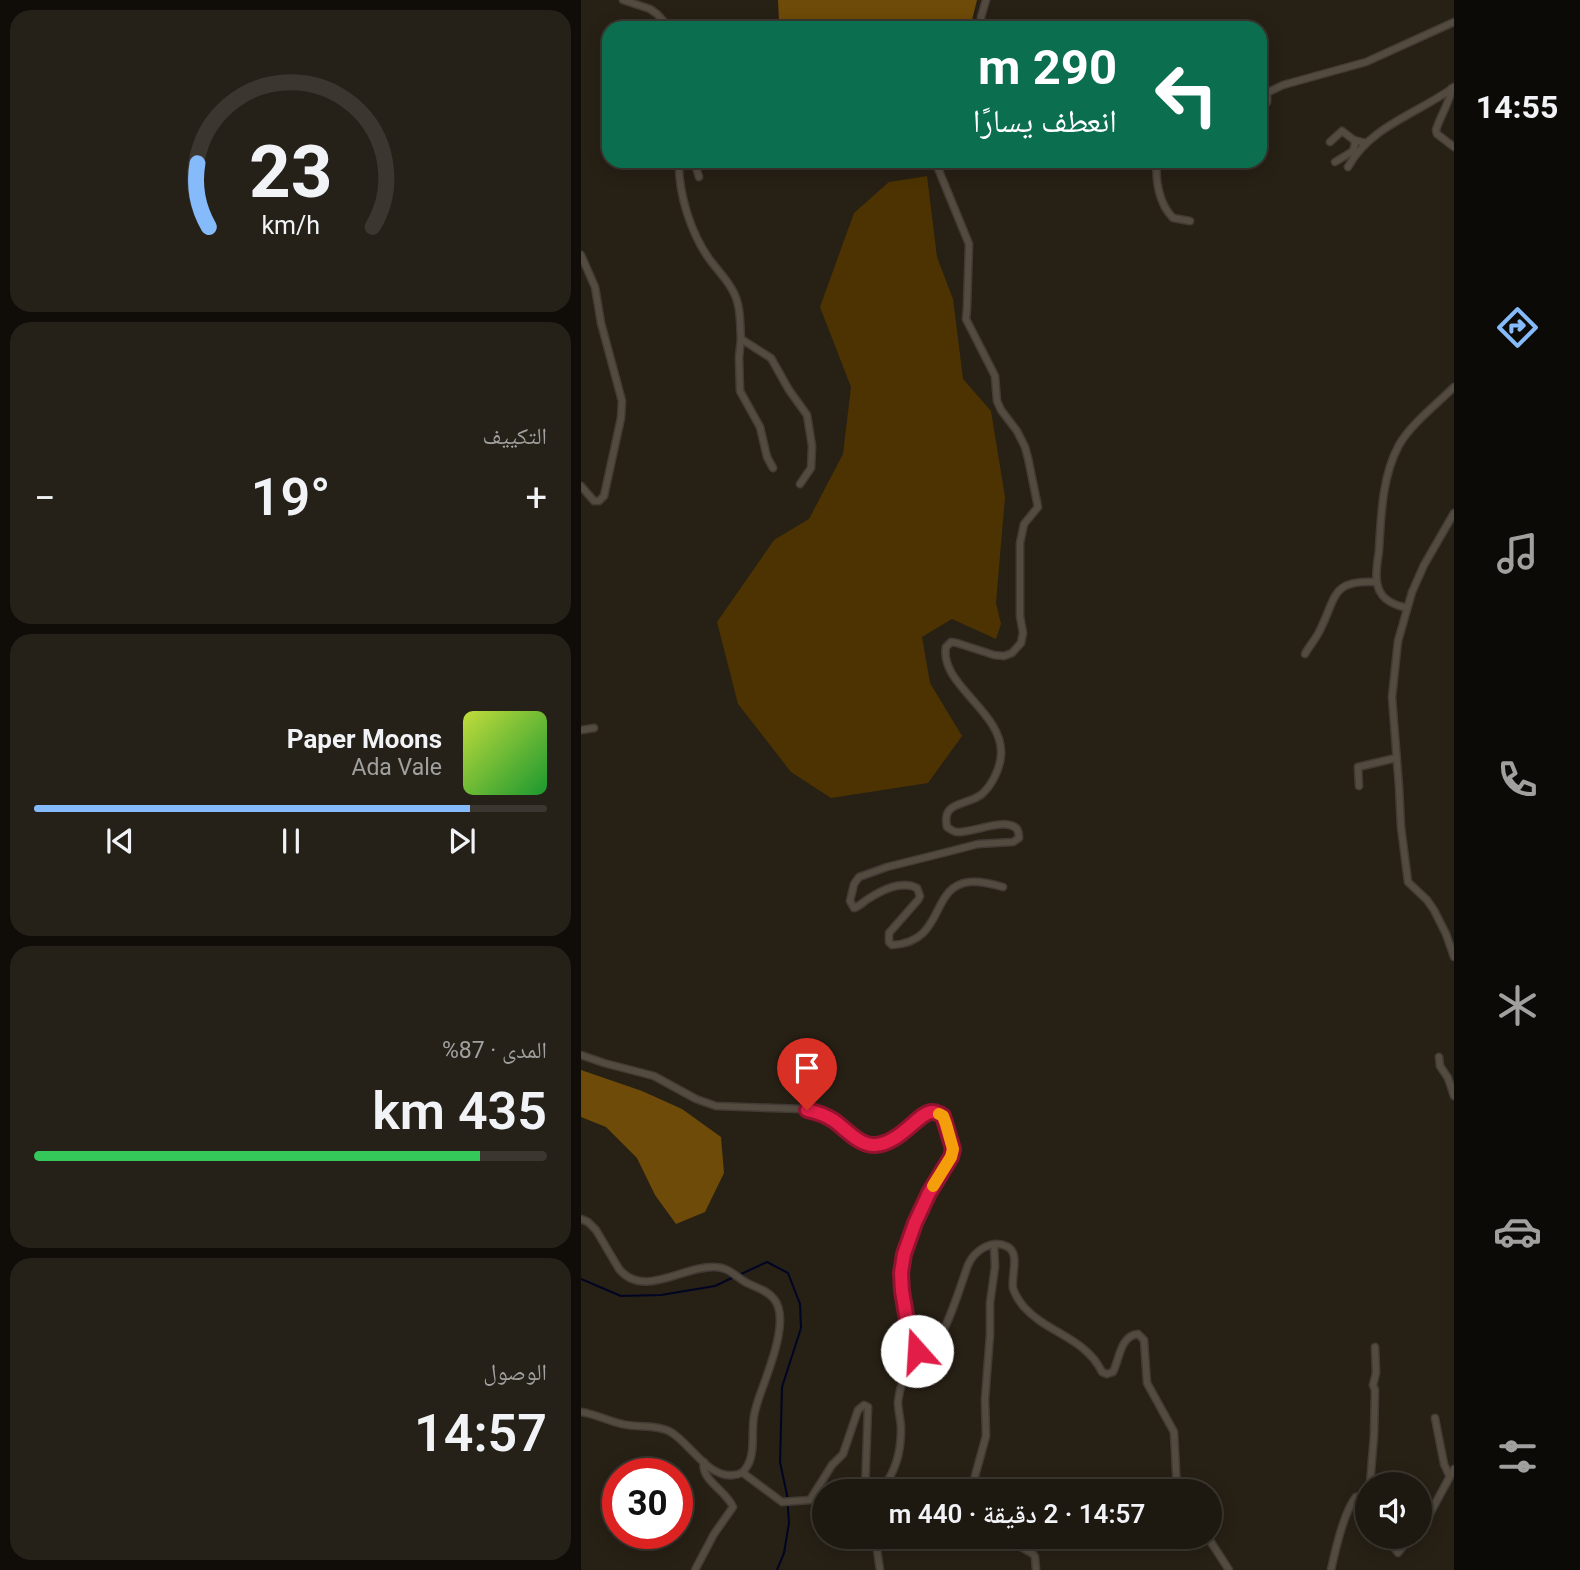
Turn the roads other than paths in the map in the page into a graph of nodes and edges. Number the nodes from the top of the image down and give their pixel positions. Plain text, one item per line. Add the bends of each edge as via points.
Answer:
1 (622, 0) edge
2 (986, 0) edge
3 (663, 21) edge
4 (981, 21) edge
5 (1454, 22) edge
6 (1453, 87) edge
7 (1267, 93) edge
8 (1354, 140) junction
9 (1330, 142) dead end
10 (1366, 143) junction
11 (1454, 147) edge
12 (1335, 162) dead end
13 (1348, 167) dead end
14 (680, 168) edge
15 (696, 168) edge
16 (938, 168) edge
17 (1157, 168) edge
18 (699, 177) dead end
19 (1190, 221) dead end
20 (581, 255) edge
21 (741, 339) junction
22 (1454, 387) edge
23 (773, 468) dead end
24 (800, 484) dead end
25 (581, 486) edge
26 (1454, 513) edge
27 (1376, 582) junction
28 (1407, 608) junction
29 (1305, 654) dead end
30 (594, 728) dead end
31 (581, 730) edge
32 (1396, 758) junction
33 (1359, 786) dead end
34 (1003, 887) dead end
35 (1454, 957) edge
36 (581, 1055) edge
37 (1439, 1057) dead end
38 (1454, 1096) edge
39 (581, 1219) edge
40 (995, 1245) junction
41 (1375, 1347) dead end
42 (914, 1349) junction
43 (581, 1412) edge
44 (1436, 1418) dead end
45 (704, 1462) junction
46 (1371, 1472) edge
47 (1452, 1472) edge
48 (743, 1473) junction
49 (824, 1479) edge
50 (865, 1479) edge
51 (889, 1479) edge
52 (975, 1479) edge
53 (1176, 1479) edge
54 (812, 1497) edge
55 (1355, 1498) edge
56 (1432, 1510) edge
57 (877, 1549) edge
58 (1024, 1549) edge
59 (1215, 1549) edge
60 (695, 1570) edge
61 (880, 1570) edge
62 (1036, 1570) edge
63 (1229, 1570) edge
64 (1331, 1570) edge

1 - 3 street via 650,9
2 - 4 street
5 - 7 street via 1366,62
6 - 10 street
6 - 11 street via 1436,130
8 - 9 street via 1342,131
8 - 10 street
8 - 12 street via 1353,151
10 - 13 street
14 - 21 street via 690,225 737,298
15 - 18 street
16 - 34 street via 969,244 965,319 995,376 1001,410 1025,447 1038,507 1024,524 1020,543 1021,643 1004,656 951,642 946,647 950,670 996,730 1001,756 982,793 951,808 946,823 955,832 1010,824 1019,838 859,877 849,901 857,908 884,889 908,884 917,888 918,901 890,933 889,942 897,945 924,933 958,885
17 - 19 street via 1165,207 1173,218
20 - 25 street via 595,287 623,406 604,496 594,501
21 - 23 street via 740,391 760,427
21 - 24 street via 771,358 807,415 811,468
22 - 27 street via 1404,438 1392,460
26 - 28 street via 1421,571
27 - 28 street via 1385,599
27 - 29 street via 1351,583 1340,590
28 - 32 street via 1392,683
30 - 31 street
32 - 33 street via 1358,767
32 - 35 street via 1408,882 1434,910
36 - 42 street via 654,1076 716,1106 811,1110 868,1145 891,1141 926,1114 943,1116 951,1157 929,1193 902,1264 902,1291
37 - 38 street
39 - 48 street via 596,1230 624,1275 636,1281 713,1266 731,1270 777,1303 780,1315 774,1357 755,1411 751,1459
40 - 42 street via 983,1247 970,1259 936,1345 925,1352
40 - 52 street via 986,1436
40 - 53 street via 1013,1251 1013,1286 1021,1303 1084,1348 1102,1372 1113,1372 1130,1335 1142,1337 1147,1382 1174,1432
41 - 46 street
42 - 51 street via 899,1399 899,1458
43 - 45 street via 625,1425 663,1429
44 - 47 street via 1444,1464
45 - 48 street via 729,1476
45 - 60 street via 705,1473 733,1507
47 - 56 street
48 - 54 street via 782,1502
49 - 50 street via 843,1454 863,1405 869,1409
55 - 64 street
57 - 61 street
58 - 62 street via 1033,1554
59 - 63 street

